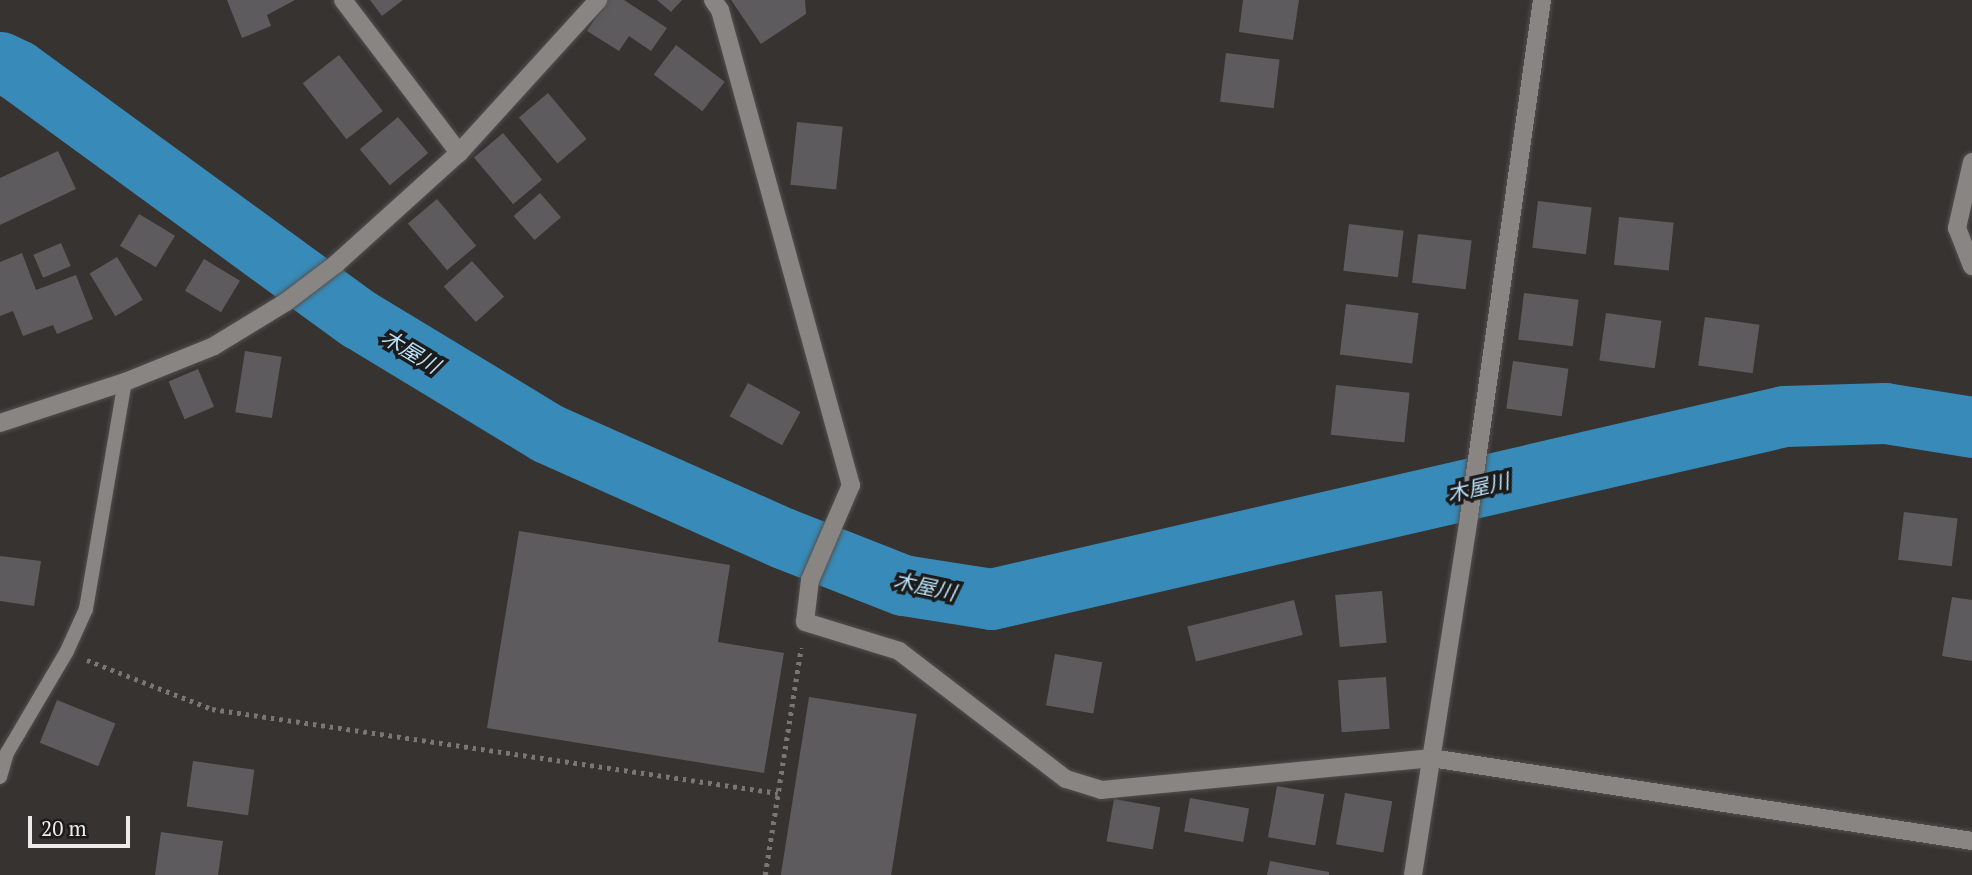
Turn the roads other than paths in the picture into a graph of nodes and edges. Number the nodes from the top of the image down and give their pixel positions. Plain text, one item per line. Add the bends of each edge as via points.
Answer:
1 (343, 0) edge
2 (598, 0) edge
3 (713, 0) edge
4 (1542, 0) edge
5 (458, 153) junction
6 (1972, 162) edge
7 (1972, 266) edge
8 (125, 382) junction
9 (0, 423) edge
10 (1431, 758) junction
11 (0, 777) edge
12 (1972, 841) edge
13 (1413, 875) edge

1 - 5 street
2 - 5 street
3 - 10 street via 720,10 851,485 810,580 805,622 899,651 1066,779 1101,790
4 - 10 street
5 - 8 street via 336,264 286,302 214,346
6 - 7 street via 1957,228
8 - 9 street
8 - 11 lane via 86,609 67,651 7,752
10 - 12 street
10 - 13 street

